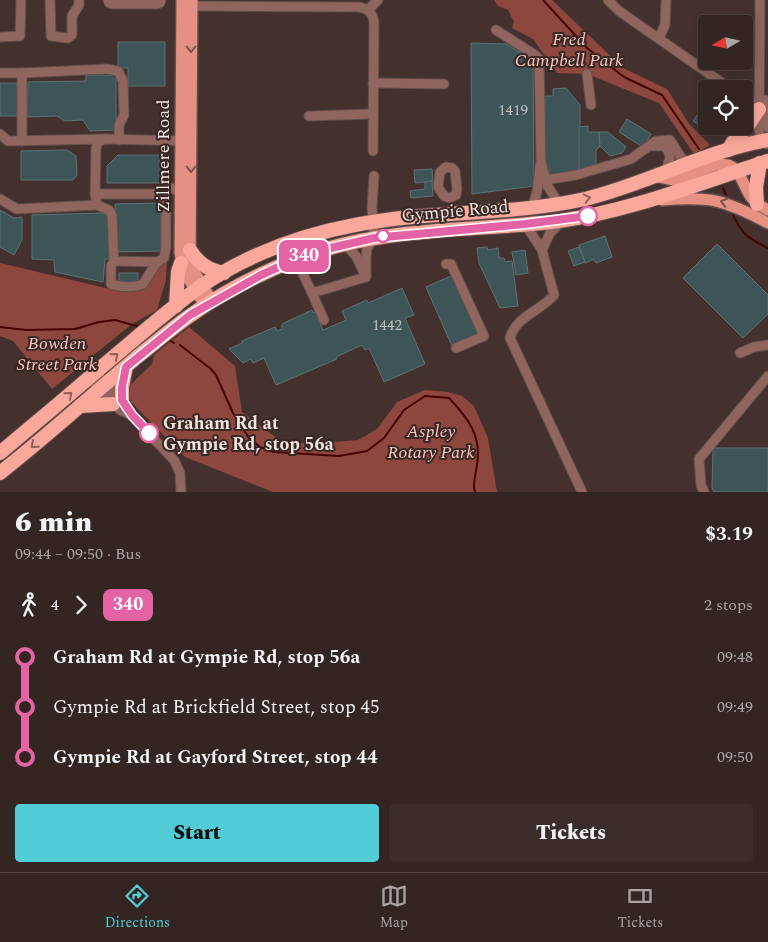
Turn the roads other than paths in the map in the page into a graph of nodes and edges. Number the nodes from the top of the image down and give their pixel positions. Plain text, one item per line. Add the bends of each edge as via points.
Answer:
1 (21, 0) edge
2 (50, 0) edge
3 (79, 0) edge
4 (108, 0) edge
5 (161, 0) edge
6 (378, 0) edge
7 (608, 0) edge
8 (666, 0) edge
9 (760, 0) edge
10 (134, 2) edge
11 (187, 3) edge
12 (346, 3) edge
13 (368, 10) junction
14 (496, 30) dead end
15 (764, 33) edge
16 (0, 37) edge
17 (659, 38) junction
18 (0, 73) edge
19 (22, 73) junction
20 (587, 74) dead end
21 (718, 80) edge
22 (373, 83) junction
23 (444, 84) dead end
24 (753, 101) edge
25 (761, 104) junction
26 (591, 106) dead end
27 (373, 114) junction
28 (309, 116) dead end
29 (0, 134) edge
30 (767, 138) edge
31 (105, 139) junction
32 (119, 140) junction
33 (22, 141) junction
34 (186, 141) junction
35 (651, 146) junction
36 (728, 150) junction
37 (373, 151) dead end
38 (541, 162) junction
39 (764, 162) edge
40 (689, 164) junction
41 (738, 171) junction
42 (659, 174) junction
43 (374, 176) dead end
44 (545, 180) junction
45 (95, 194) junction
46 (162, 194) junction
47 (183, 195) junction
48 (0, 199) edge
49 (651, 200) junction
50 (559, 204) junction
51 (97, 205) junction
52 (762, 207) edge
53 (532, 208) junction
54 (374, 221) junction
55 (559, 221) junction
56 (768, 223) edge
57 (525, 224) junction
58 (374, 238) junction
59 (345, 244) junction
60 (190, 250) junction
61 (542, 250) junction
62 (296, 259) junction
63 (114, 261) junction
64 (157, 262) junction
65 (181, 263) junction
66 (446, 264) dead end
67 (224, 273) junction
68 (366, 278) junction
69 (199, 288) junction
70 (312, 293) junction
71 (209, 303) junction
72 (171, 310) junction
73 (324, 320) dead end
74 (768, 345) edge
75 (456, 348) dead end
76 (740, 353) dead end
77 (126, 367) junction
78 (92, 375) junction
79 (768, 376) edge
80 (103, 386) junction
81 (117, 402) junction
82 (80, 406) junction
83 (0, 453) edge
84 (0, 474) edge
85 (181, 492) edge
86 (582, 492) edge
87 (704, 492) edge

1 - 16 street via 20,36
2 - 3 street via 51,36 68,38 72,35 72,16
4 - 10 street via 114,4
5 - 10 street via 157,4
6 - 13 street
7 - 17 street
8 - 17 street via 665,25
9 - 15 street
11 - 12 street
11 - 34 main road, Zillmere Road
12 - 13 street
13 - 22 street via 374,23
14 - 38 street via 539,59
15 - 25 street via 760,68 764,84
17 - 21 street
18 - 19 street
19 - 32 street via 118,71 123,81 124,115 119,125
19 - 33 street
20 - 26 street
22 - 23 street
22 - 27 street
24 - 25 street
25 - 30 street
25 - 30 street via 759,133
25 - 36 highway
27 - 28 street
27 - 37 street
29 - 33 street via 8,141
30 - 36 highway, Gympie Road
31 - 32 street
31 - 33 street
31 - 45 street via 98,142 96,148
32 - 34 street
34 - 47 main road, Zillmere Road
35 - 40 street via 656,141 670,140
35 - 42 street via 664,146 668,150 670,158
35 - 44 street via 631,159
36 - 40 highway, Gympie Road
38 - 44 street
38 - 53 street
39 - 41 highway, Gympie Road
39 - 52 highway via 756,187
40 - 42 highway, Gympie Road
41 - 42 main road via 722,164 674,180
41 - 49 highway, Gympie Road
41 - 52 main road via 750,194
50 -> 42 highway, Gympie Road via 608,192
43 - 54 street
44 - 50 street
45 - 46 street
45 - 51 street
46 - 47 street via 167,187
46 - 64 street via 166,206 166,247 164,258
47 - 60 main road, Zillmere Road
47 - 65 main road, Zillmere Road
48 - 51 street via 17,209
49 - 55 highway, Gympie Road
56 -> 49 main road via 712,199
50 - 53 highway, Gympie Road
51 - 63 street via 112,215
53 - 54 highway, Gympie Road
54 - 58 street
54 - 67 highway, Gympie Road via 291,242
55 - 57 highway, Gympie Road
55 - 61 street
57 - 58 highway, Gympie Road
57 - 61 street
58 - 59 highway, Gympie Road
58 - 68 street via 368,248
59 - 62 highway, Gympie Road
59 - 68 street via 356,256
60 - 67 highway via 206,267
60 - 69 main road, Zillmere Road
61 - 86 street via 554,295 518,324 510,338
62 - 70 street
62 - 71 highway, Gympie Road
63 - 64 street
63 - 64 street via 110,284 116,286 143,284
65 - 69 main road, Zillmere Road via 188,279
65 - 72 highway
66 - 75 street via 451,264 484,336
67 - 69 highway, Gympie Road
68 - 70 street
69 - 71 main road, Zillmere Road
69 - 72 highway, Gympie Road
70 - 73 street
71 - 77 highway, Gympie Road
78 -> 72 highway, Gympie Road
74 - 76 street
77 - 80 highway, Gympie Road
77 - 81 highway
78 - 80 street
83 -> 78 highway, Gympie Road
79 - 87 street via 699,459 700,485
80 - 81 street
80 - 82 highway, Gympie Road
81 - 82 highway
81 - 85 street via 120,410 132,415 174,460 180,473
82 -> 84 highway, Gympie Road

